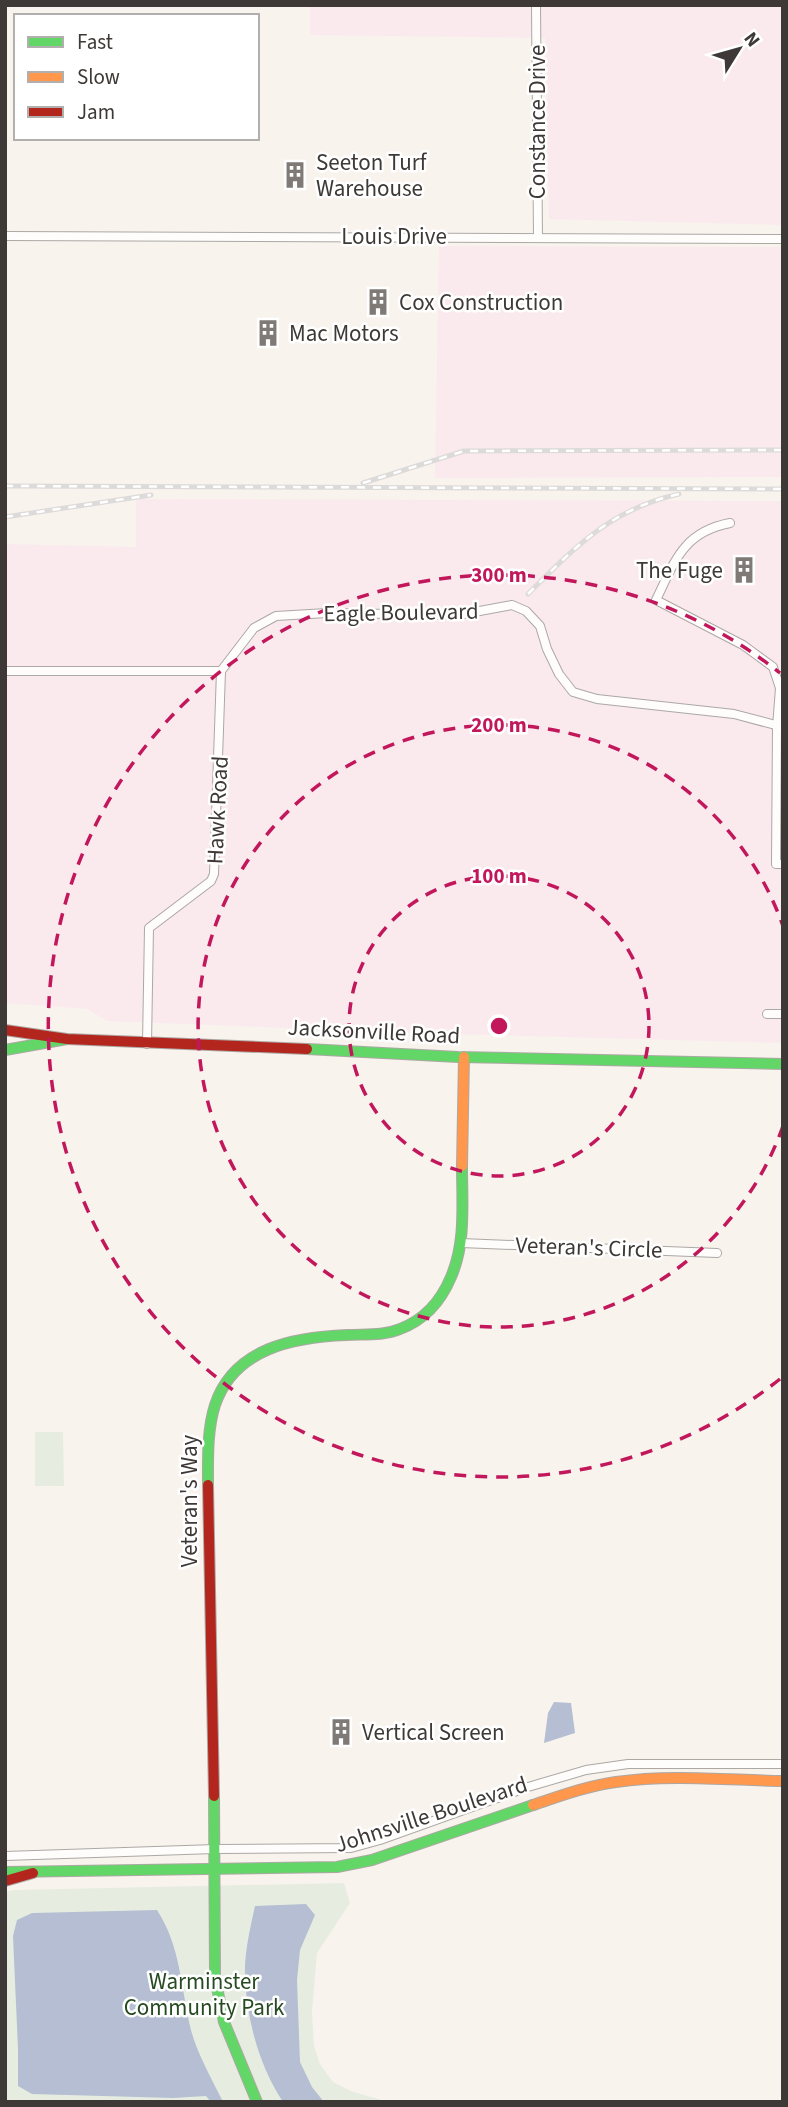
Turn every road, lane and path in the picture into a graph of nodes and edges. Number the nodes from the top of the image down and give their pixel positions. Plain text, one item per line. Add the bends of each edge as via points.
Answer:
1 (536, 5) edge
2 (5, 236) edge
3 (538, 238) junction
4 (783, 239) edge
5 (730, 523) dead end
6 (5, 671) edge
7 (221, 671) junction
8 (780, 727) edge
9 (780, 864) edge
10 (766, 1014) dead end
11 (783, 1014) edge
12 (5, 1030) edge
13 (67, 1039) junction
14 (147, 1044) junction
15 (5, 1051) edge
16 (464, 1057) junction
17 (783, 1064) edge
18 (461, 1243) junction
19 (717, 1253) dead end
20 (783, 1764) edge
21 (783, 1781) edge
22 (215, 1849) junction
23 (5, 1856) edge
24 (215, 1869) junction
25 (5, 1872) edge
26 (33, 1873) junction
27 (5, 1881) edge
28 (257, 2102) edge

1 - 3 street, Constance Drive
2 - 3 street, Louis Drive
3 - 4 street, Louis Drive
5 - 8 street via 704,531 685,545 656,600 743,645 773,667 779,682
6 - 7 street
7 - 8 street, Eagle Boulevard via 254,628 276,616 458,615 512,605 526,611 540,626 559,674 573,692 597,699 734,714
7 - 14 street, Hawk Road via 214,874 149,928
8 - 9 street
10 - 11 street
12 - 13 street, Jacksonville Road
13 - 14 street, Jacksonville Road
13 - 15 street
14 - 16 street, Jacksonville Road
16 - 17 street, Jacksonville Road
16 - 18 street, Veteran's Way
18 - 19 street, Veteran's Circle
18 - 22 street, Veteran's Way via 449,1287 420,1318 379,1335 302,1337 272,1345 237,1368 213,1406 209,1466
20 - 22 street, Johnsville Boulevard via 603,1767 551,1779 351,1848
21 - 24 street, Johnsville Boulevard via 615,1782 560,1794 372,1860 317,1869
22 - 23 street, Johnsville Boulevard
22 - 24 street, Veteran's Way
24 - 26 street, Johnsville Boulevard
24 - 28 street, Veteran's Way via 216,1992 227,2032
25 - 26 street, Johnsville Boulevard
26 - 27 street

